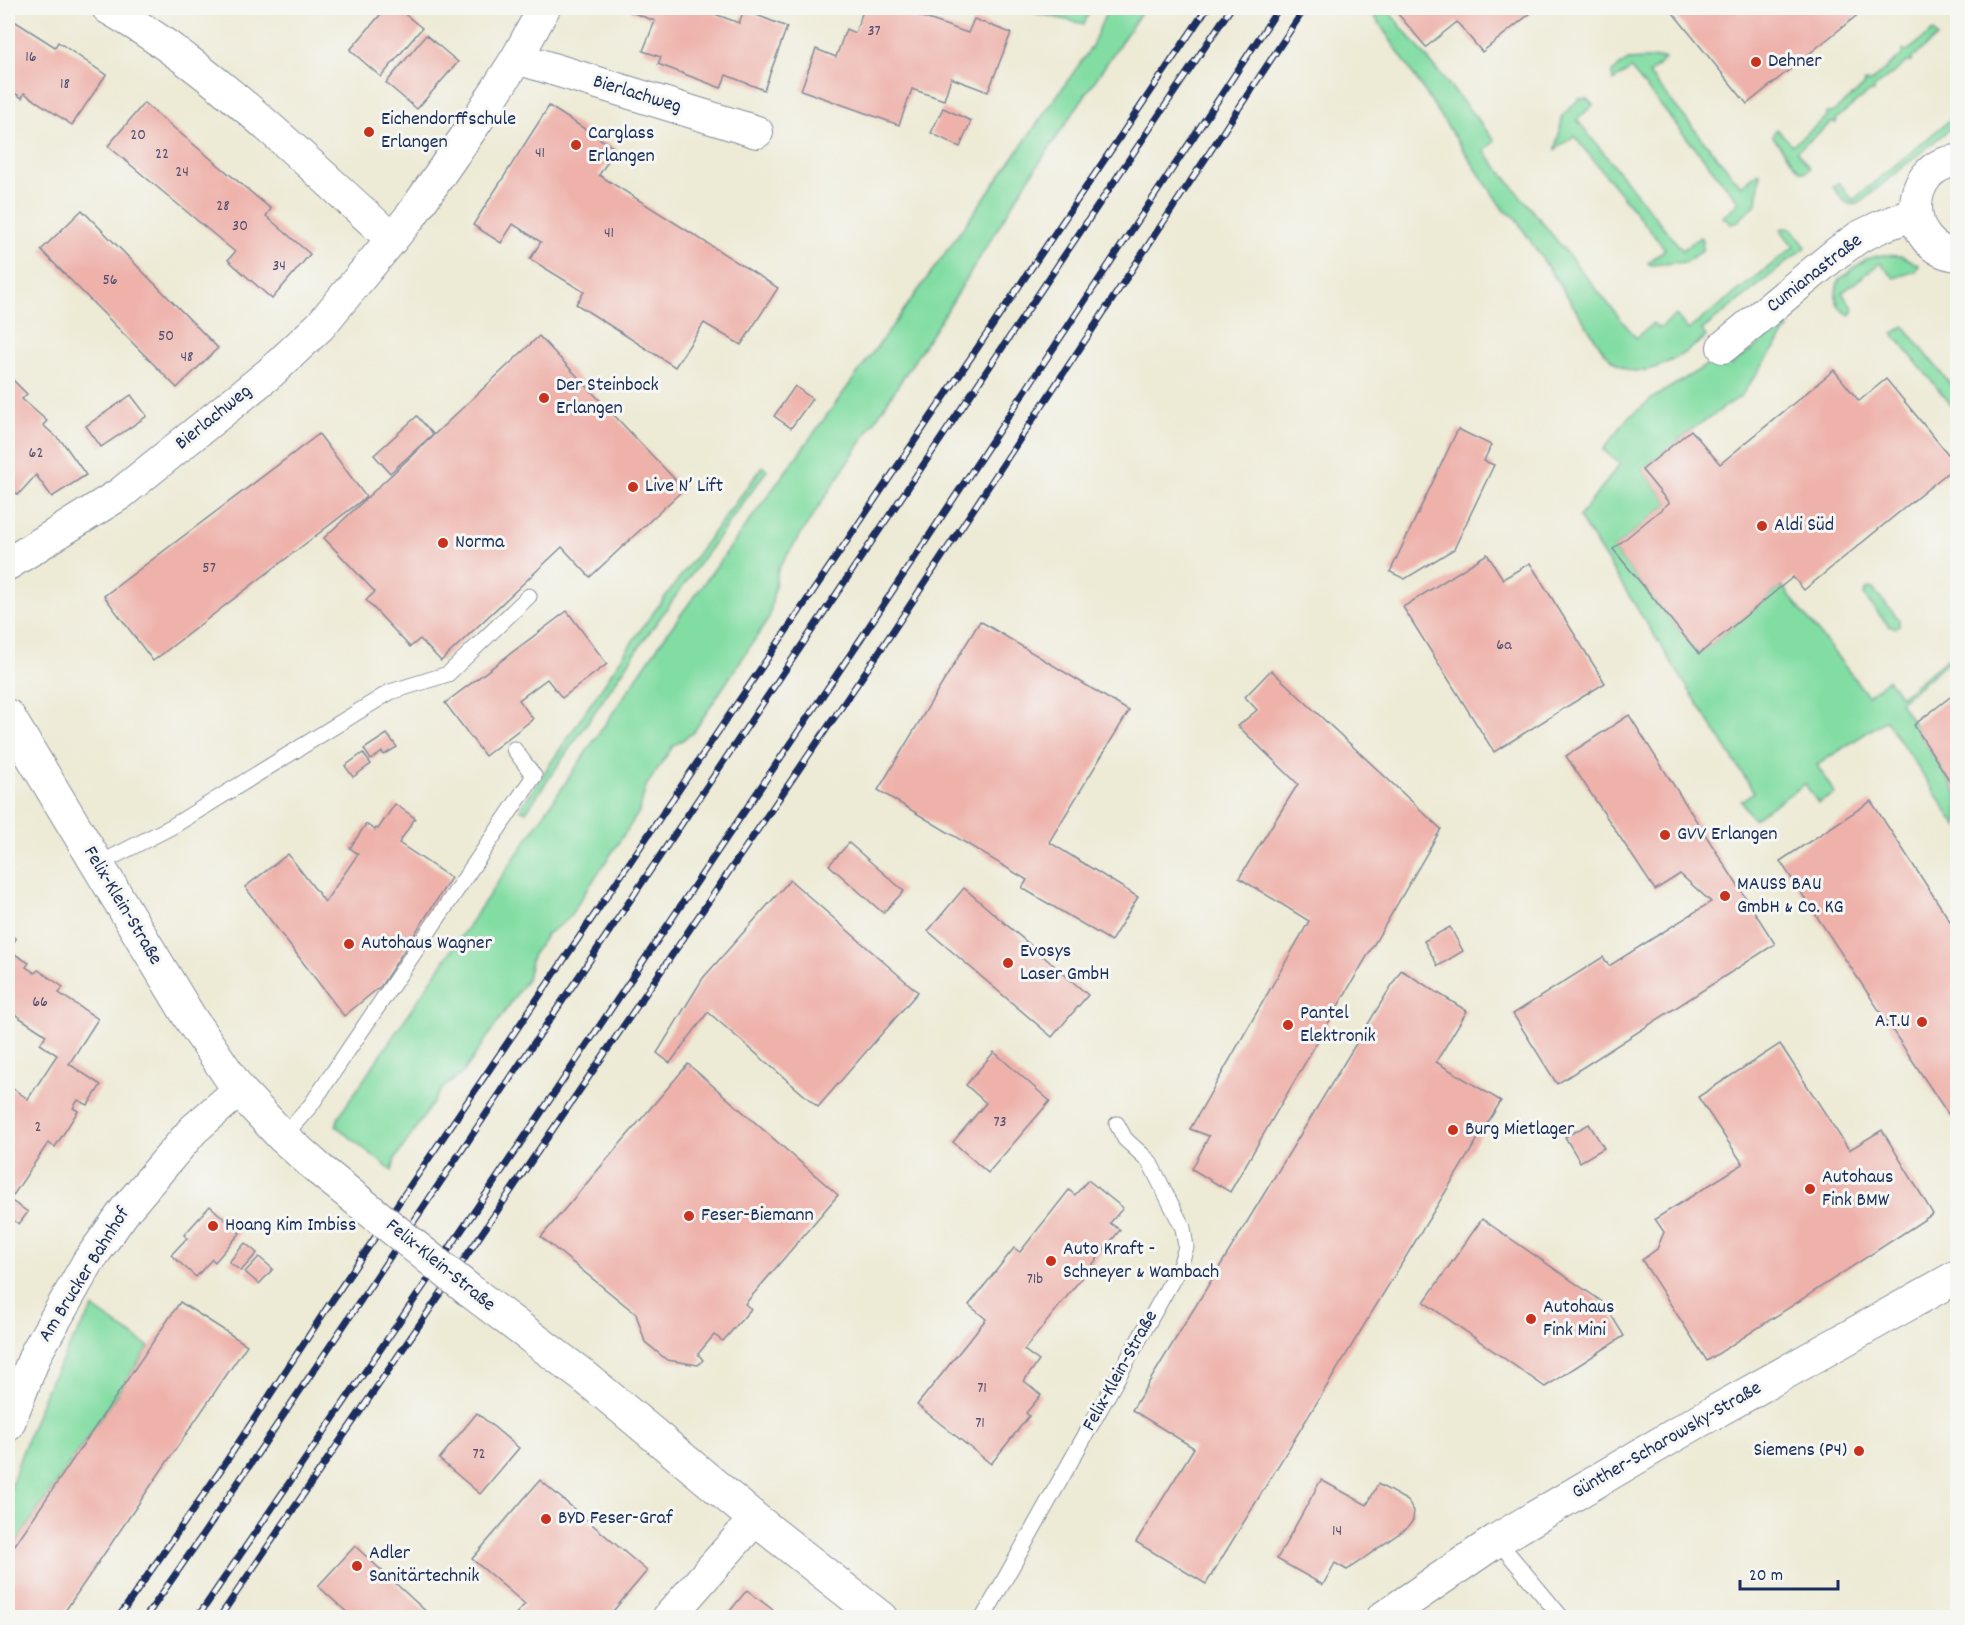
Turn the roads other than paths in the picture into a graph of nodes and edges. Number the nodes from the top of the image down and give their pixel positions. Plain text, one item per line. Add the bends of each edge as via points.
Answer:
1 (108, 8) edge
2 (544, 8) edge
3 (517, 58) junction
4 (757, 132) dead end
5 (1958, 161) edge
6 (1915, 214) junction
7 (392, 239) junction
8 (1956, 255) edge
9 (1723, 347) dead end
10 (8, 564) edge
11 (529, 596) dead end
12 (8, 716) edge
13 (514, 749) dead end
14 (97, 865) junction
15 (239, 1090) junction
16 (1117, 1124) dead end
17 (283, 1137) junction
18 (1958, 1276) edge
19 (8, 1425) edge
20 (755, 1519) junction
21 (1497, 1540) junction
22 (668, 1617) edge
23 (881, 1617) edge
24 (983, 1617) edge
25 (1383, 1617) edge
26 (1562, 1617) edge

1 - 7 street via 154,34 223,87
2 - 3 street, Bierlachweg
3 - 4 street, Bierlachweg
3 - 7 street, Bierlachweg
5 - 6 street via 1941,166 1920,186
6 - 8 street via 1926,239
6 - 9 street, Cumianastraße via 1859,237
7 - 10 street, Bierlachweg via 320,326 270,374 120,494
11 - 14 lane via 448,674 390,692 173,826
12 - 14 street, Felix-Klein-Straße
13 - 17 lane via 534,776 311,1106
14 - 15 street, Felix-Klein-Straße via 190,1018
15 - 17 street, Felix-Klein-Straße
15 - 19 street, Am Brucker Bahnhof via 206,1117 170,1156 88,1262 36,1353
16 - 24 lane, Felix-Klein-Straße via 1125,1139 1149,1161 1183,1228 1186,1247 1180,1266
17 - 20 street, Felix-Klein-Straße, bridge via 469,1290 586,1378
18 - 21 street, Günther-Scharowsky-Straße
20 - 22 street
20 - 23 street, Felix-Klein-Straße
21 - 25 street, Günther-Scharowsky-Straße
21 - 26 lane

